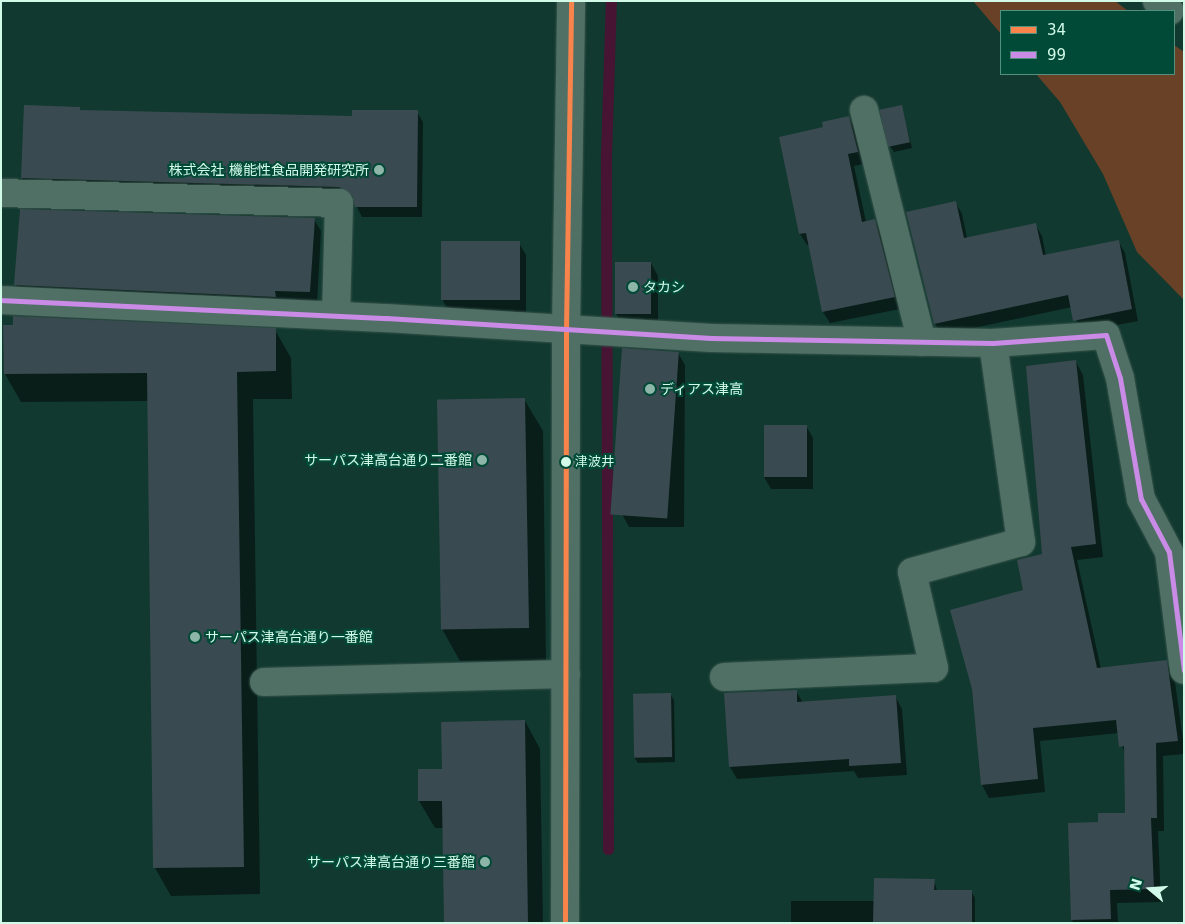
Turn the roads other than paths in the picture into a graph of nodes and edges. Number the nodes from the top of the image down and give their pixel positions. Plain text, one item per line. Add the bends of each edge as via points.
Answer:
1 (571, 1) edge
2 (1157, 1) edge
3 (1169, 10) edge
4 (864, 110) dead end
5 (1, 193) edge
6 (1, 300) edge
7 (336, 315) junction
8 (566, 329) junction
9 (922, 342) junction
10 (993, 343) junction
11 (1184, 670) edge
12 (566, 674) junction
13 (724, 677) dead end
14 (264, 682) dead end
15 (565, 923) edge

1 - 8 street
2 - 3 street
4 - 9 street
5 - 7 street via 338,203
6 - 7 street
7 - 8 street
8 - 9 street via 711,338
8 - 12 street
9 - 10 street
10 - 11 street via 1106,335 1120,378 1141,499 1170,552
10 - 13 street via 1021,542 912,572 934,668
12 - 14 street
12 - 15 street

